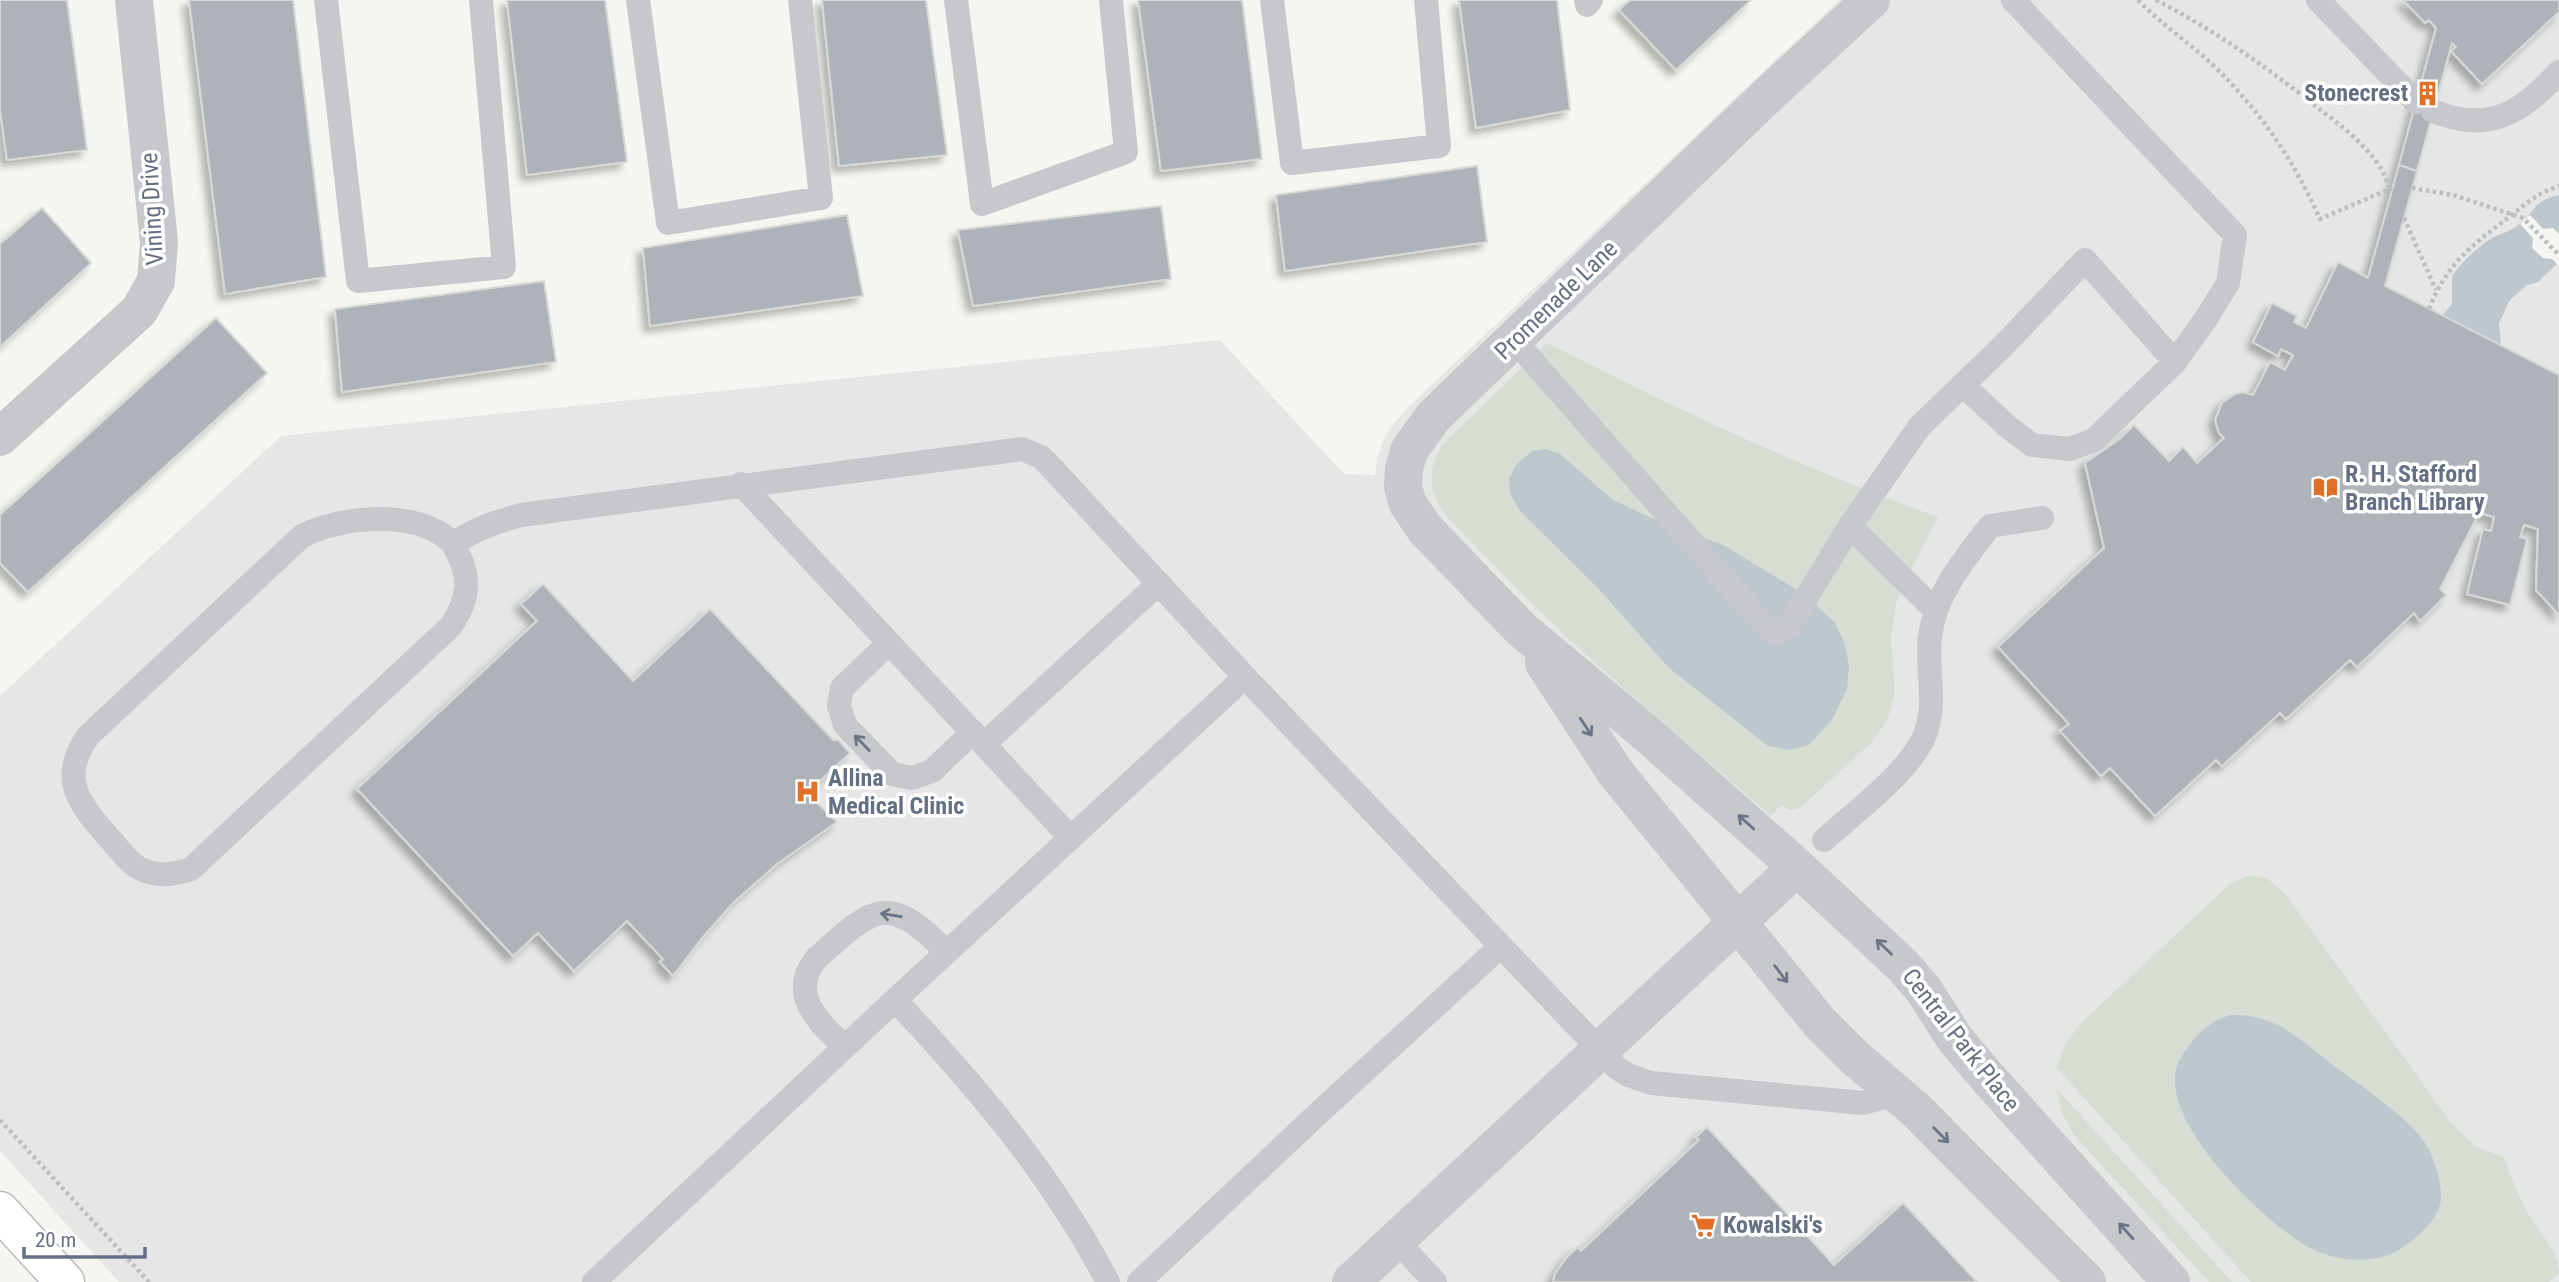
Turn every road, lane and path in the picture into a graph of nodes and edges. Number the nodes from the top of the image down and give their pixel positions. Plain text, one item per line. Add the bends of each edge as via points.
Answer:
1 (134, 0) edge
2 (326, 0) edge
3 (481, 0) edge
4 (638, 0) edge
5 (800, 0) edge
6 (956, 0) edge
7 (1111, 0) edge
8 (1272, 0) edge
9 (1426, 0) edge
10 (1871, 0) edge
11 (2013, 0) edge
12 (2138, 0) edge
13 (2156, 0) edge
14 (2318, 0) edge
15 (2559, 72) edge
16 (2559, 186) edge
17 (2412, 188) dead end
18 (2513, 214) junction
19 (2404, 218) dead end
20 (2559, 256) edge
21 (2437, 290) junction
22 (2430, 309) dead end
23 (1514, 340) junction
24 (2175, 362) junction
25 (1962, 385) junction
26 (0, 437) edge
27 (741, 484) junction
28 (2042, 518) dead end
29 (1850, 526) junction
30 (453, 544) junction
31 (1159, 583) junction
32 (1935, 610) junction
33 (1521, 629) junction
34 (889, 643) junction
35 (1245, 677) junction
36 (979, 738) junction
37 (1070, 837) junction
38 (1824, 840) dead end
39 (1797, 867) junction
40 (1737, 922) junction
41 (1500, 947) junction
42 (946, 952) junction
43 (895, 1000) junction
44 (844, 1047) junction
45 (1598, 1051) junction
46 (1894, 1092) junction
47 (0, 1120) edge
48 (0, 1211) edge
49 (1396, 1240) junction
50 (65, 1282) edge
51 (149, 1282) edge
52 (594, 1282) edge
53 (1108, 1282) edge
54 (1139, 1282) edge
55 (1351, 1282) edge
56 (1435, 1282) edge
57 (2087, 1282) edge
58 (2171, 1282) edge

1 - 26 street, Vining Drive via 159,242 156,281 139,311
2 - 3 lane via 358,281 504,267
4 - 5 lane via 668,223 821,198
6 - 7 lane via 982,204 1126,152
8 - 9 lane via 1293,163 1439,146
10 - 23 street, Promenade Lane
11 - 24 lane via 2235,234 2228,282
12 - 13 path via 2257,112 2286,151 2320,219 2391,189 2379,166 2326,114 2255,59
14 - 15 lane via 2424,107 2463,121 2505,116 2531,100
16 - 18 path via 2537,194
17 - 18 path
18 - 20 path via 2525,220
18 - 21 path via 2465,250
19 - 21 path
21 - 22 path
23 - 29 lane via 1769,630 1778,632 1789,626
23 - 33 street, Promenade Lane via 1419,434 1409,451 1403,487 1408,504 1426,530
24 - 25 lane via 2094,440 2070,449 2032,445
24 - 25 lane via 2085,260
25 - 29 lane via 1920,426
27 - 30 lane via 521,515 471,531
27 - 31 lane via 1022,449 1041,457
27 - 34 lane
28 - 32 lane via 1990,526 1955,573
29 - 32 lane
30 - 30 lane via 465,571 466,599 451,626 191,869 177,874 141,870 82,808 74,781 75,762 89,735 302,536 337,524 398,519 430,527
31 - 35 lane
31 - 36 lane
32 - 38 lane via 1930,638 1932,702 1924,737 1906,765
39 -> 33 street, Promenade Lane
33 -> 40 street, Promenade Lane via 1615,772
34 - 36 lane
36 -> 34 lane via 932,771 912,778 892,774 845,725 839,705 842,688
35 - 37 lane
35 - 41 lane
36 - 37 lane
37 - 42 lane
39 - 40 street
58 -> 39 street, Central Park Place via 1987,1078 1902,965
40 - 45 street
40 -> 46 street via 1820,1023
41 - 45 lane
41 - 54 lane
42 - 43 lane
42 -> 44 lane via 913,922 876,913 856,922 815,960 805,985 808,1003
43 - 44 lane
43 - 53 lane via 974,1085 1032,1158
44 - 52 lane
45 - 46 lane via 1628,1075 1651,1083 1863,1103
45 - 49 street
46 -> 57 street
47 - 51 path
48 - 50 main road
49 - 55 street
49 - 56 lane

